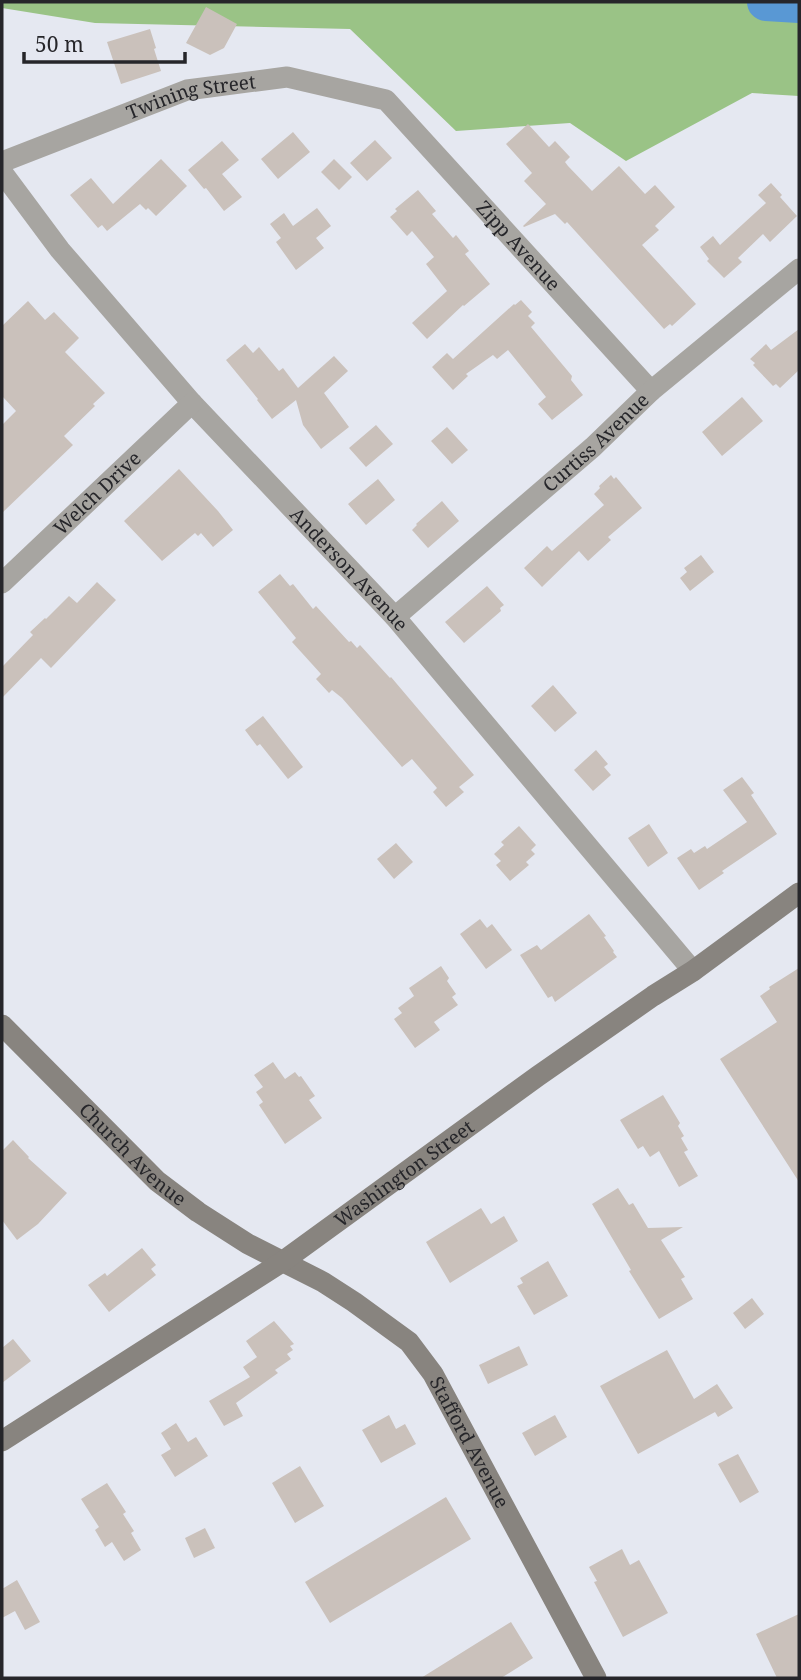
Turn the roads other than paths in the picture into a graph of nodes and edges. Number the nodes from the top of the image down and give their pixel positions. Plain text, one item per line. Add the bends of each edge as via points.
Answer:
1 (386, 100) joint
2 (2, 162) edge
3 (2, 172) edge
4 (799, 270) edge
5 (651, 391) junction
6 (192, 402) junction
7 (2, 583) edge
8 (395, 617) junction
9 (799, 893) edge
10 (693, 971) junction
11 (2, 1025) edge
12 (282, 1262) junction
13 (2, 1441) edge
14 (596, 1678) edge

1 - 2 street, Twining Street via 287,77 187,90
1 - 5 street, Zipp Avenue
3 - 6 street, Anderson Avenue via 60,250
4 - 5 street, Curtiss Avenue
5 - 8 street, Curtiss Avenue via 593,447
6 - 7 street, Welch Drive
6 - 8 street, Anderson Avenue
8 - 10 street, Anderson Avenue
9 - 10 main road, Washington Street
10 - 12 main road, Washington Street via 538,1076
11 - 12 main road, Church Avenue via 157,1181 198,1212
12 - 13 main road, Washington Street
12 - 14 main road, Stafford Avenue via 323,1282 409,1342 433,1374

